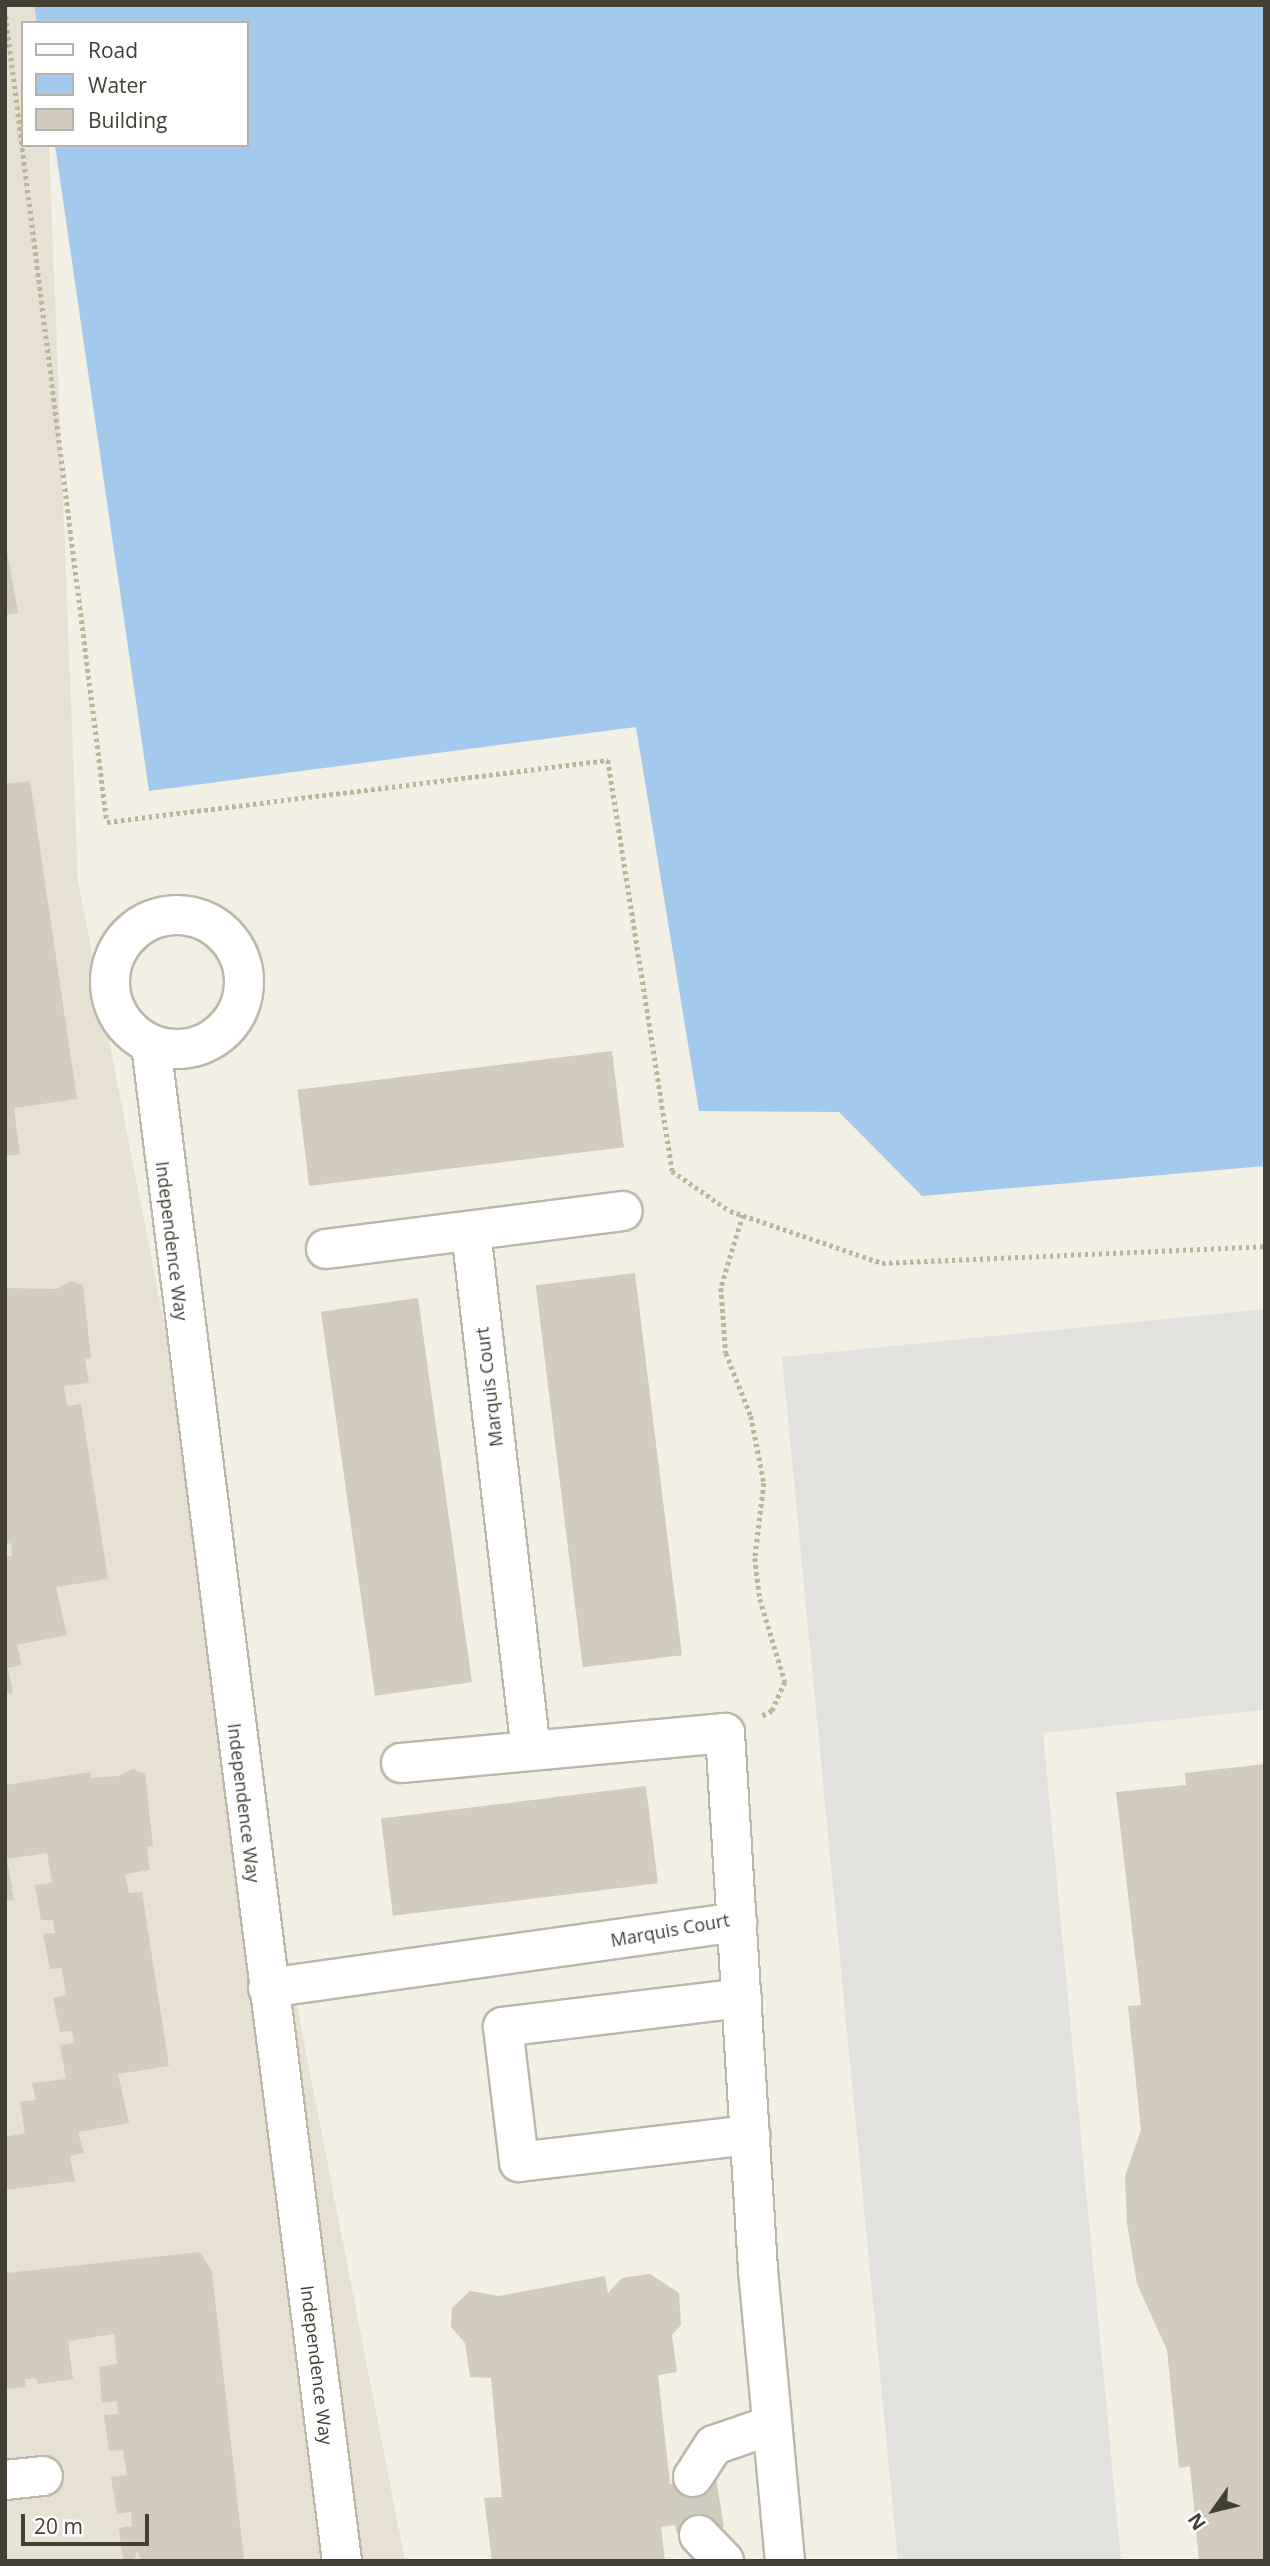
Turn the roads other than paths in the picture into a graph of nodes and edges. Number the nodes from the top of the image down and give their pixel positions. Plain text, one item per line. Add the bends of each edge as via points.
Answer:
1 (151, 1045) dead end
2 (623, 1211) dead end
3 (471, 1231) junction
4 (326, 1249) dead end
5 (531, 1751) junction
6 (401, 1763) dead end
7 (737, 1922) junction
8 (268, 1988) junction
9 (742, 1998) junction
10 (750, 2134) junction
11 (772, 2426) junction
12 (43, 2476) dead end
13 (693, 2477) tunnel mouth
14 (5, 2480) edge
15 (342, 2561) edge
16 (785, 2561) edge

1 - 8 street, Independence Way
2 - 3 street
3 - 4 street
3 - 5 street, Marquis Court
5 - 6 street
5 - 7 street, Marquis Court via 725,1733
7 - 8 street, Marquis Court
7 - 9 street
8 - 15 street, Independence Way
9 - 10 street
9 - 10 street via 503,2027 519,2162
10 - 11 street
11 - 13 street via 714,2445
11 - 16 street
12 - 14 street

